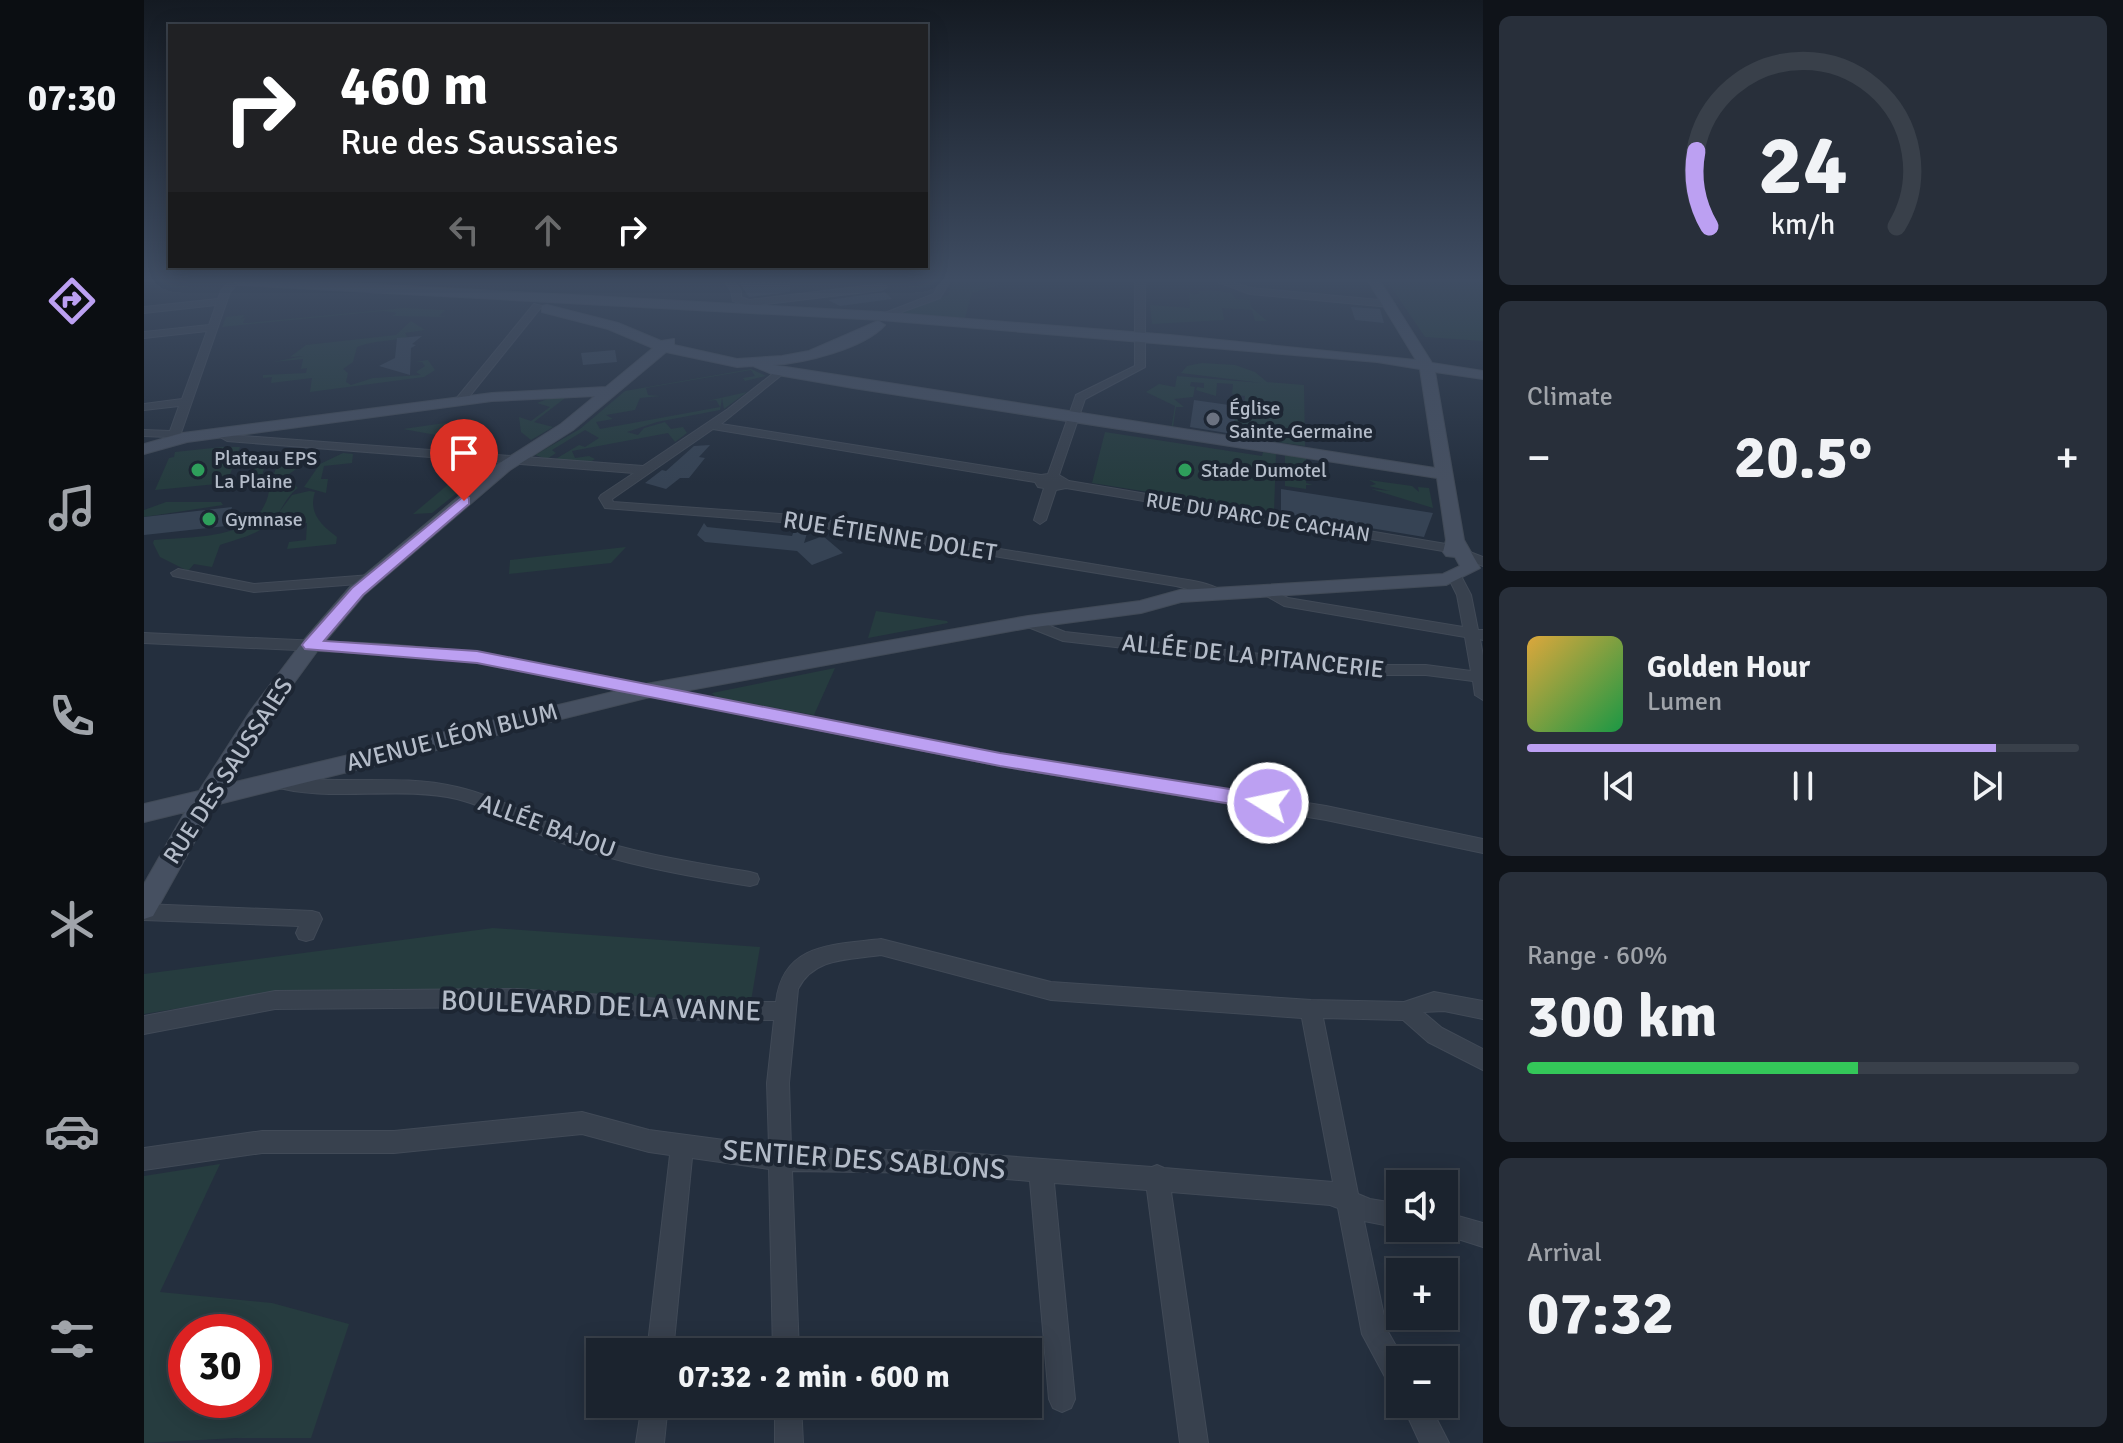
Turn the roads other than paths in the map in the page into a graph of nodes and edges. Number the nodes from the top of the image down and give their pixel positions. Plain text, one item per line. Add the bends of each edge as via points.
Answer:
1 (205, 348) edge
2 (505, 348) edge
3 (662, 348) edge
4 (677, 348) edge
5 (829, 348) edge
6 (1140, 348) edge
7 (1258, 348) edge
8 (1416, 348) edge
9 (772, 362) junction
10 (1428, 368) junction
11 (1483, 376) edge
12 (610, 391) junction
13 (460, 401) junction
14 (186, 402) junction
15 (144, 407) edge
16 (1072, 417) junction
17 (709, 425) junction
18 (219, 433) junction
19 (160, 439) edge
20 (512, 461) junction
21 (646, 470) junction
22 (1445, 474) junction
23 (1052, 482) junction
24 (1040, 520) dead end
25 (1462, 563) edge
26 (178, 573) dead end
27 (371, 579) junction
28 (1390, 583) junction
29 (1302, 588) junction
30 (1178, 589) junction
31 (1265, 591) junction
32 (1217, 595) junction
33 (1464, 595) junction
34 (1311, 606) junction
35 (1141, 607) junction
36 (1028, 622) junction
37 (1477, 634) edge
38 (144, 638) edge
39 (311, 645) junction
40 (1480, 677) junction
41 (591, 680) junction
42 (701, 690) junction
43 (646, 691) junction
44 (1483, 695) edge
45 (584, 705) junction
46 (342, 774) junction
47 (208, 797) junction
48 (144, 813) edge
49 (1483, 846) edge
50 (750, 879) dead end
51 (144, 910) edge
52 (306, 933) dead end
53 (1483, 1010) edge
54 (785, 1011) junction
55 (1407, 1011) junction
56 (1312, 1014) dead end
57 (144, 1025) edge
58 (1483, 1060) edge
59 (682, 1146) junction
60 (144, 1159) edge
61 (780, 1159) junction
62 (1041, 1170) junction
63 (1157, 1177) junction
64 (1348, 1201) junction
65 (1386, 1214) edge
66 (1458, 1228) edge
67 (1483, 1235) edge
68 (661, 1338) edge
69 (786, 1338) edge
70 (1386, 1354) edge
71 (1062, 1399) dead end
72 (653, 1418) edge
73 (788, 1418) edge
74 (1422, 1418) edge
75 (650, 1443) edge
76 (789, 1443) edge
77 (1194, 1443) edge
78 (1435, 1443) edge

1 - 14 street
2 - 13 street
3 - 12 main road, RUE DES SAUSSAIES
4 - 9 main road via 711,359
5 - 9 main road
6 - 16 street via 1139,369 1082,395
7 - 10 main road
8 - 10 main road
9 - 16 main road
9 - 17 street
10 - 11 main road
10 - 22 main road
12 - 13 main road
12 - 20 main road, RUE DES SAUSSAIES via 567,427
13 - 18 main road
14 - 15 street
14 - 19 street
16 - 22 main road
16 - 23 street
17 - 21 street
17 - 23 street, RUE DU PARC DE CACHAN
18 - 19 main road
18 - 20 street via 227,438
20 - 21 street
20 - 27 main road, RUE DES SAUSSAIES
21 - 30 street, RUE ÉTIENNE DOLET via 605,498 609,505 794,519
22 - 25 main road
23 - 24 street
23 - 25 street, RUE DU PARC DE CACHAN
25 - 28 main road, AVENUE LÉON BLUM
25 - 28 main road, AVENUE LÉON BLUM
25 - 33 street, RUE DU PARC DE CACHAN
25 - 33 street via 1468,591
26 - 27 street via 254,588
27 - 39 main road, RUE DES SAUSSAIES
28 - 29 main road, AVENUE LÉON BLUM
29 - 31 main road, AVENUE LÉON BLUM
29 - 34 street
30 - 32 main road, AVENUE LÉON BLUM
30 - 35 main road, AVENUE LÉON BLUM
31 - 32 main road, AVENUE LÉON BLUM
31 - 34 street via 1284,602
32 - 35 main road, AVENUE LÉON BLUM via 1195,603
33 - 37 street
34 - 37 street
35 - 36 main road, AVENUE LÉON BLUM
36 - 40 street, ALLÉE DE LA PITANCERIE via 1063,636 1360,670
36 - 42 main road, AVENUE LÉON BLUM
37 - 40 street
38 - 39 street
39 - 41 street via 451,653
39 - 47 main road, RUE DES SAUSSAIES
40 - 44 street
41 - 43 street
41 - 45 street via 595,690
42 - 43 main road, AVENUE LÉON BLUM
42 - 49 street via 1000,760 1326,813
43 - 45 main road, AVENUE LÉON BLUM
45 - 46 main road, AVENUE LÉON BLUM
46 - 47 main road, AVENUE LÉON BLUM via 274,781
46 - 50 street, ALLÉE BAJOU via 457,793 565,837
47 - 48 main road, AVENUE LÉON BLUM
47 - 51 main road, RUE DES SAUSSAIES
51 - 52 street via 312,919
53 - 55 street via 1438,1001 1415,1003
54 - 55 street, BOULEVARD DE LA VANNE via 788,989 806,962 881,947 1051,991
54 - 57 street, BOULEVARD DE LA VANNE via 516,998 275,1000
54 - 61 street via 778,1083
55 - 58 street via 1435,1035
56 - 64 street
59 - 60 street, SENTIER DES SABLONS via 582,1123 394,1142 262,1142
59 - 61 street, SENTIER DES SABLONS
59 - 68 street
61 - 62 street, SENTIER DES SABLONS
61 - 69 street
62 - 63 street, SENTIER DES SABLONS
62 - 71 street
63 - 64 street, SENTIER DES SABLONS via 1332,1193
63 - 77 street
64 - 65 street, SENTIER DES SABLONS
64 - 70 street via 1375,1334
66 - 67 street
72 - 75 street
73 - 76 street
74 - 78 street

